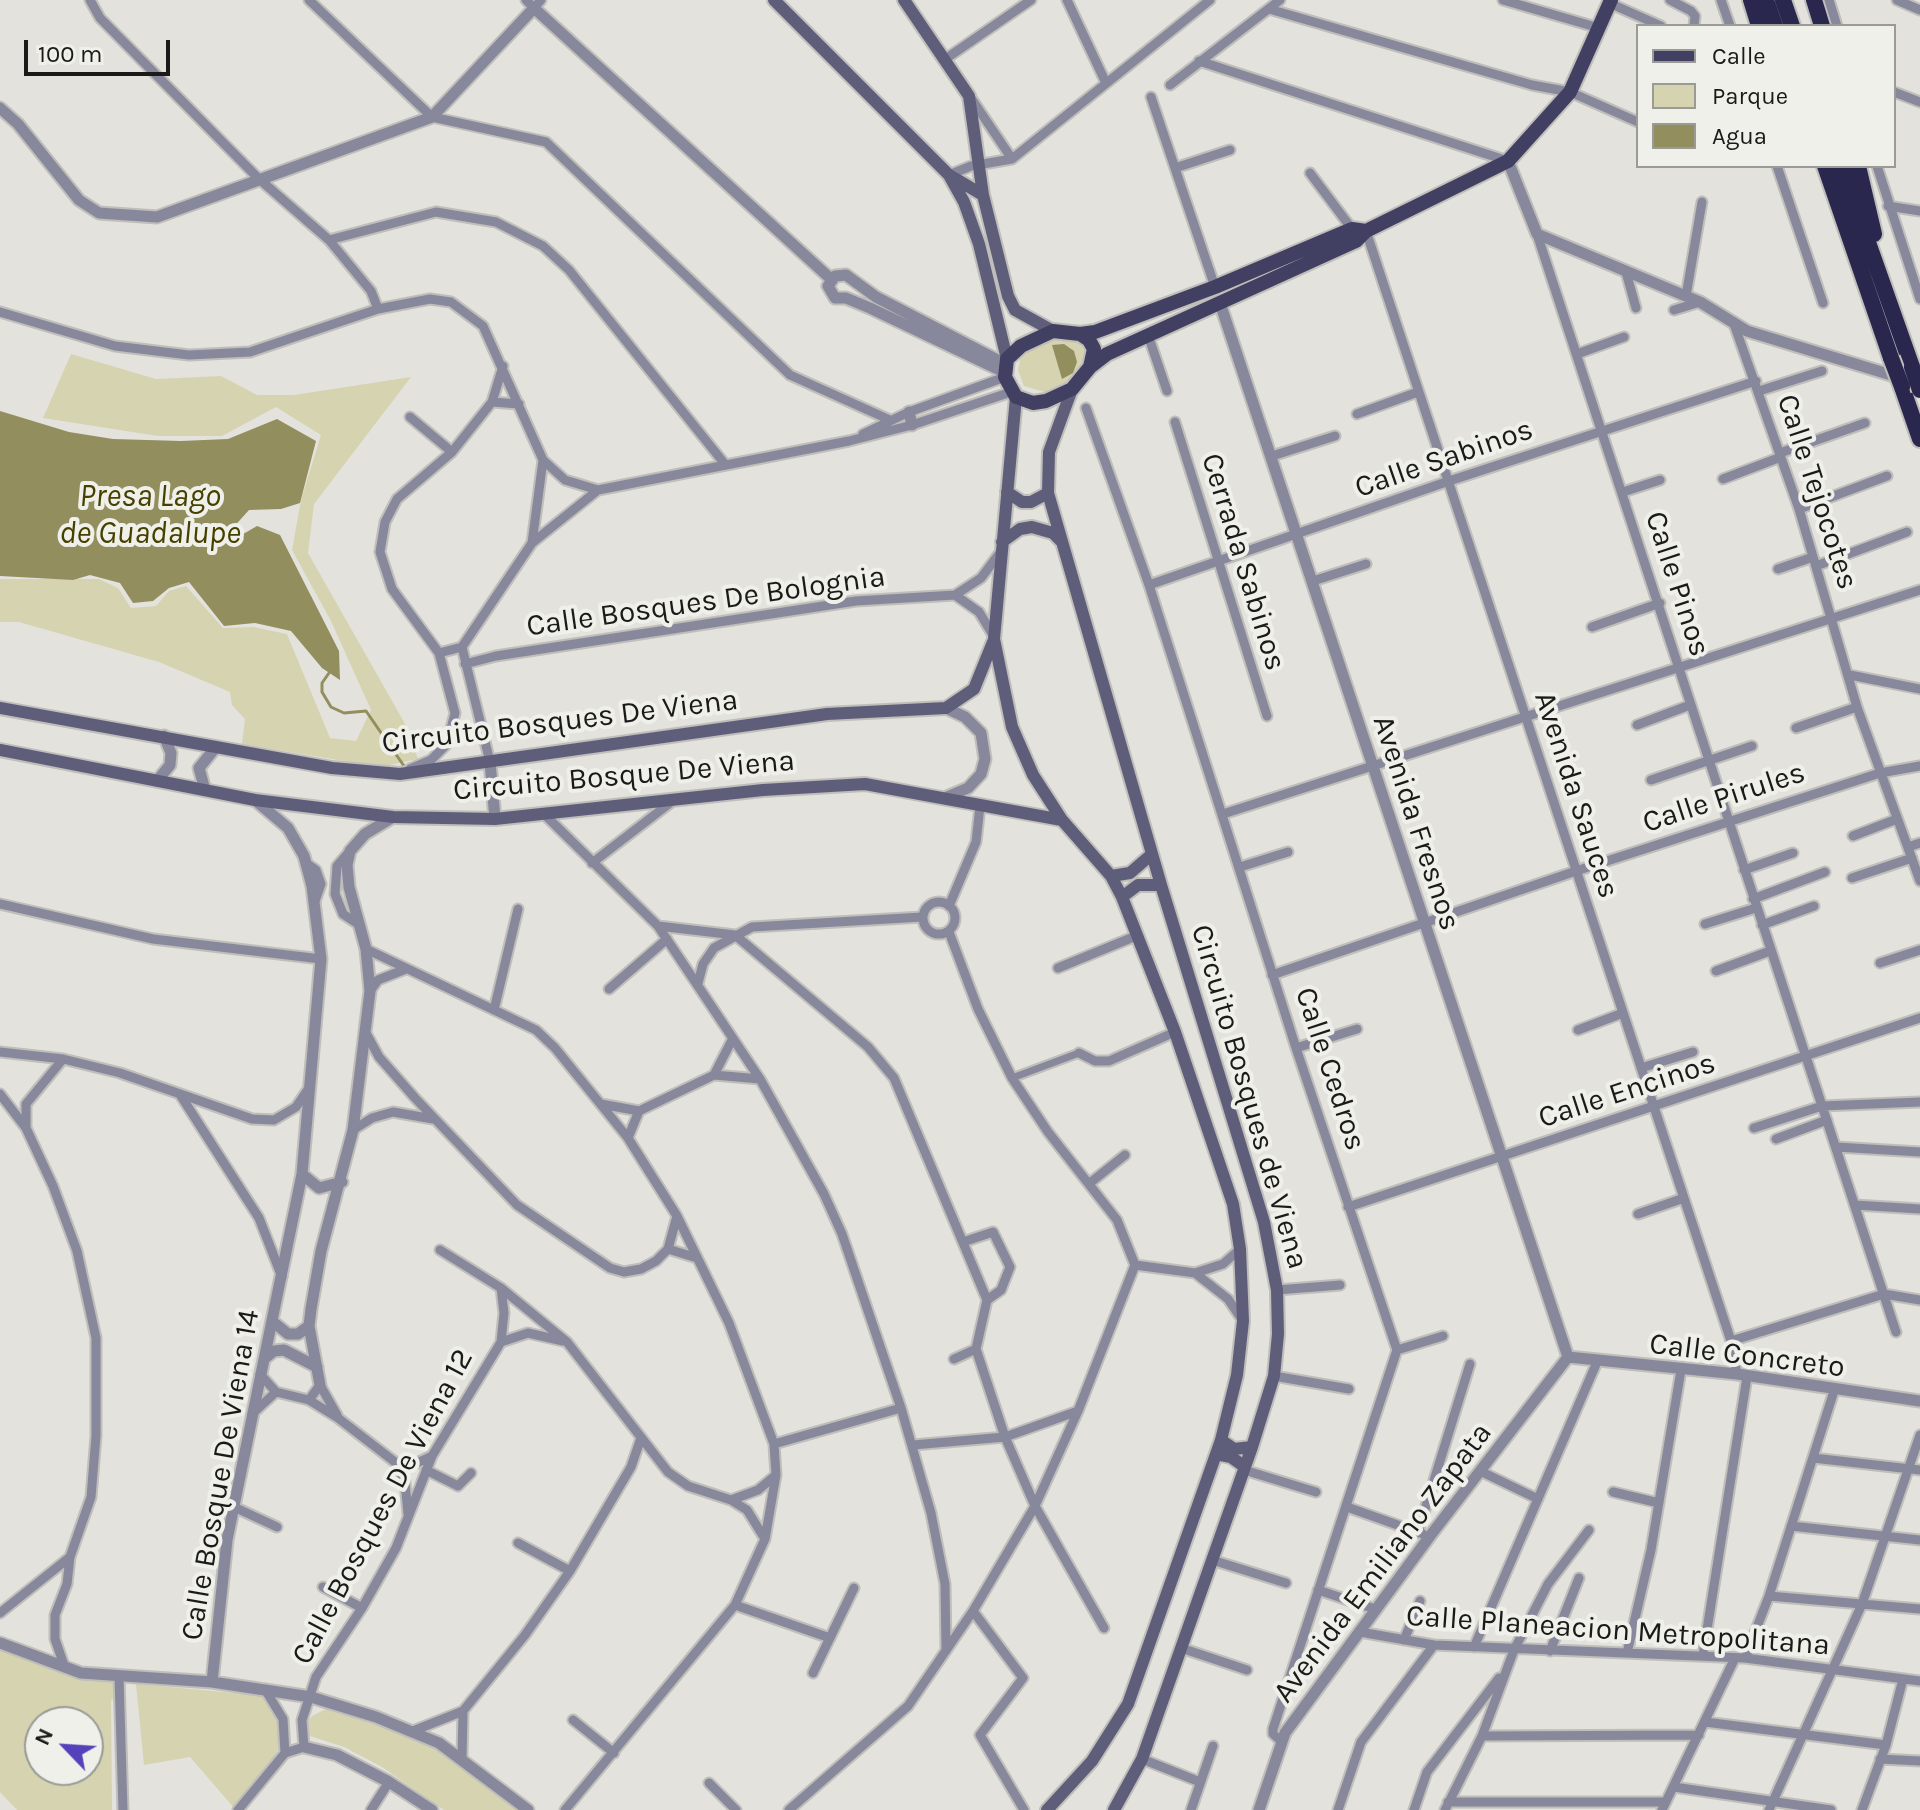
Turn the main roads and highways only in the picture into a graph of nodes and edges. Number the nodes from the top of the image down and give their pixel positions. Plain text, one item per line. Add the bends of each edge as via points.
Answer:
1 (774, 0) edge
2 (904, 0) edge
3 (1751, 0) edge
4 (1766, 0) edge
5 (1783, 0) edge
6 (1814, 0) edge
7 (1610, 2) edge
8 (1758, 24) edge
9 (1774, 24) edge
10 (1791, 24) edge
11 (1821, 24) edge
12 (1829, 168) edge
13 (1829, 168) edge
14 (1858, 168) edge
15 (949, 175) junction
16 (983, 195) junction
17 (964, 202) junction
18 (1359, 230) junction
19 (1887, 299) junction
20 (1053, 331) junction
21 (1080, 334) junction
22 (1090, 367) junction
23 (1005, 368) junction
24 (1072, 389) junction
25 (1920, 390) edge
26 (1014, 395) junction
27 (1920, 439) edge
28 (1007, 492) junction
29 (1048, 493) junction
30 (1061, 541) junction
31 (1002, 546) junction
32 (994, 639) junction
33 (0, 708) edge
34 (0, 750) edge
35 (1062, 820) junction
36 (1152, 854) junction
37 (1111, 876) junction
38 (1161, 885) junction
39 (1122, 897) junction
40 (1221, 1440) junction
41 (1252, 1447) junction
42 (1216, 1454) junction
43 (1245, 1469) junction
44 (1047, 1810) edge
45 (1114, 1810) edge

1 - 15 main road
2 - 16 main road via 969,96
3 - 8 highway
4 - 9 highway
5 - 10 highway
6 - 11 highway
7 - 18 main road via 1570,92 1508,161
12 - 19 highway
13 - 27 highway, bridge
14 - 19 highway
15 - 16 main road
15 - 17 main road
16 - 17 main road
16 - 20 main road via 1015,310
17 - 23 main road via 979,244
18 - 21 main road
18 - 22 main road via 1356,241 1107,354
19 - 25 highway, bridge
20 - 21 main road
20 - 23 main road via 1021,346
21 - 22 main road via 1094,349
22 - 24 main road
23 - 26 main road
24 - 26 main road via 1033,403
24 - 29 main road, Circuito Bosques de Viena via 1049,452
26 - 28 main road, Circuito Bosques de Viena
28 - 29 main road via 1022,502
28 - 31 main road, Circuito Bosques de Viena
29 - 30 main road, Circuito Bosques de Viena
30 - 31 main road via 1032,527 1020,529
30 - 36 main road, Circuito Bosques de Viena
31 - 32 main road, Circuito Bosques de Viena
32 - 33 main road, Circuito Bosques De Viena via 974,689 946,708 827,714 400,774 332,768
32 - 35 main road, Circuito Bosques de Viena via 1020,750
34 - 35 main road, Circuito Bosque De Viena via 255,800 393,817 495,819 844,784
35 - 37 main road, Circuito Bosques de Viena
36 - 37 main road via 1130,873
36 - 38 main road, Circuito Bosques de Viena
37 - 39 main road, Circuito Bosques de Viena
38 - 39 main road via 1138,885
38 - 41 main road, Circuito Bosques de Viena via 1264,1222 1277,1290 1274,1376
39 - 40 main road, Circuito Bosques de Viena via 1233,1204 1243,1321
40 - 41 main road via 1234,1449
40 - 42 main road, Circuito Bosques de Viena
41 - 43 main road, Circuito Bosques de Viena
42 - 43 main road via 1231,1457
42 - 44 main road, Circuito Bosques de Viena via 1128,1704 1092,1761
43 - 45 main road, Circuito Bosques de Viena via 1142,1759

